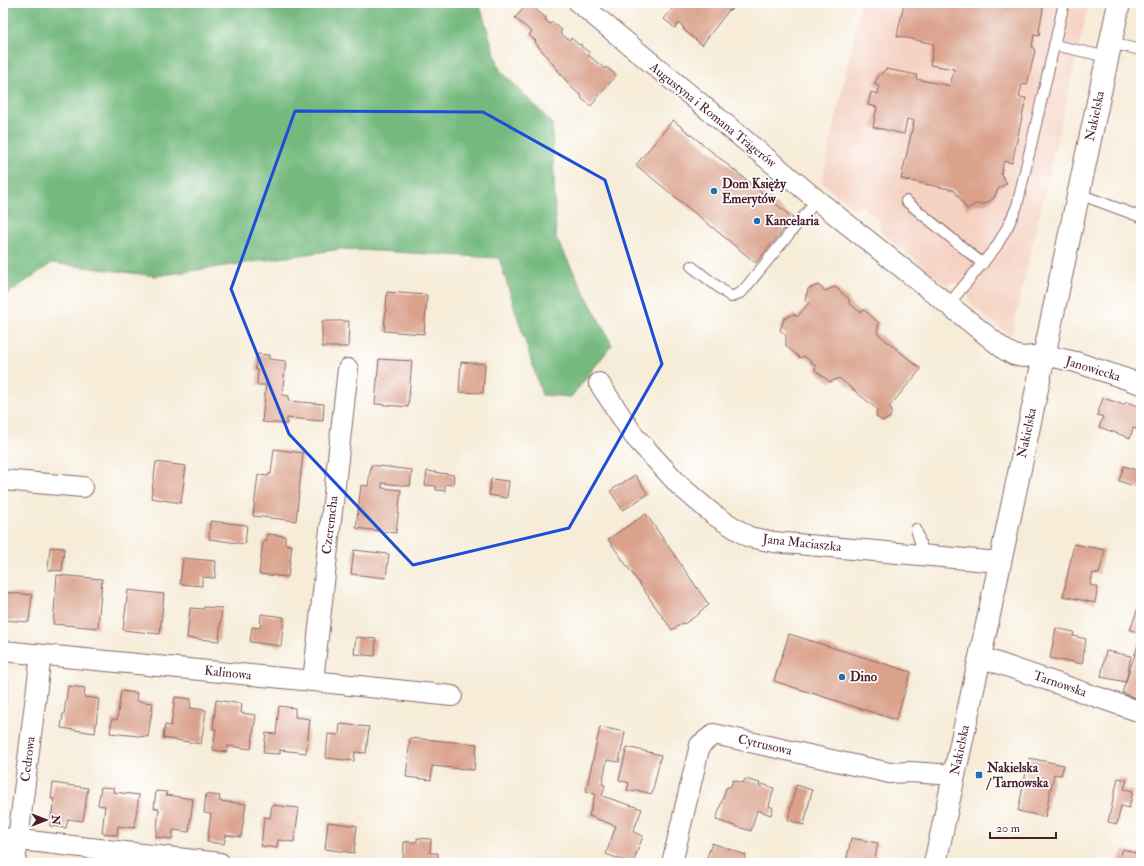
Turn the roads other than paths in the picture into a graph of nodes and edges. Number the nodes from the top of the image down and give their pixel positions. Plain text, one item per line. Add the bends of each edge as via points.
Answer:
1 (579, 3) edge
2 (1064, 3) edge
3 (1119, 3) edge
4 (1054, 46) junction
5 (1109, 50) junction
6 (1141, 50) edge
7 (1079, 194) junction
8 (817, 200) junction
9 (906, 201) dead end
10 (1141, 217) edge
11 (982, 264) junction
12 (691, 266) dead end
13 (948, 305) junction
14 (1044, 355) junction
15 (348, 369) dead end
16 (599, 383) dead end
17 (1141, 384) edge
18 (3, 480) edge
19 (83, 487) dead end
20 (916, 529) dead end
21 (924, 555) junction
22 (1000, 562) junction
23 (3, 651) edge
24 (41, 655) junction
25 (980, 657) junction
26 (313, 681) junction
27 (452, 696) dead end
28 (1141, 712) edge
29 (954, 775) junction
30 (11, 839) edge
31 (15, 863) edge
32 (220, 863) edge
33 (672, 863) edge
34 (935, 863) edge

1 - 8 street, Augustyna i Romana Trägerów
2 - 4 lane
3 - 5 main road, Nakielska
4 - 5 lane
4 - 11 lane via 1017,206 996,248
5 - 6 lane
5 - 7 main road, Nakielska
7 - 10 lane
7 - 14 main road, Nakielska
8 - 12 lane via 742,292 731,297
8 - 13 street, Augustyna i Romana Trägerów
9 - 11 lane
11 - 13 lane
13 - 14 street, Augustyna i Romana Trägerów via 1009,352 1023,357
14 - 17 street, Janowiecka via 1076,362
14 - 22 main road, Nakielska
15 - 26 street, Czeremcha
16 - 21 street, Jana Maciaszka via 634,436 680,486 714,515 749,537 774,542
18 - 19 street
20 - 21 lane
21 - 22 street, Jana Maciaszka
22 - 25 main road, Nakielska
23 - 24 street, Kalinowa
24 - 26 street, Kalinowa
24 - 30 street, Cedrowa
25 - 28 street, Tarnowska
25 - 29 main road, Nakielska
26 - 27 street, Kalinowa
29 - 33 street, Cytrusowa via 890,773 714,734 700,745
29 - 34 main road, Nakielska
30 - 31 street, Cedrowa
30 - 32 street

